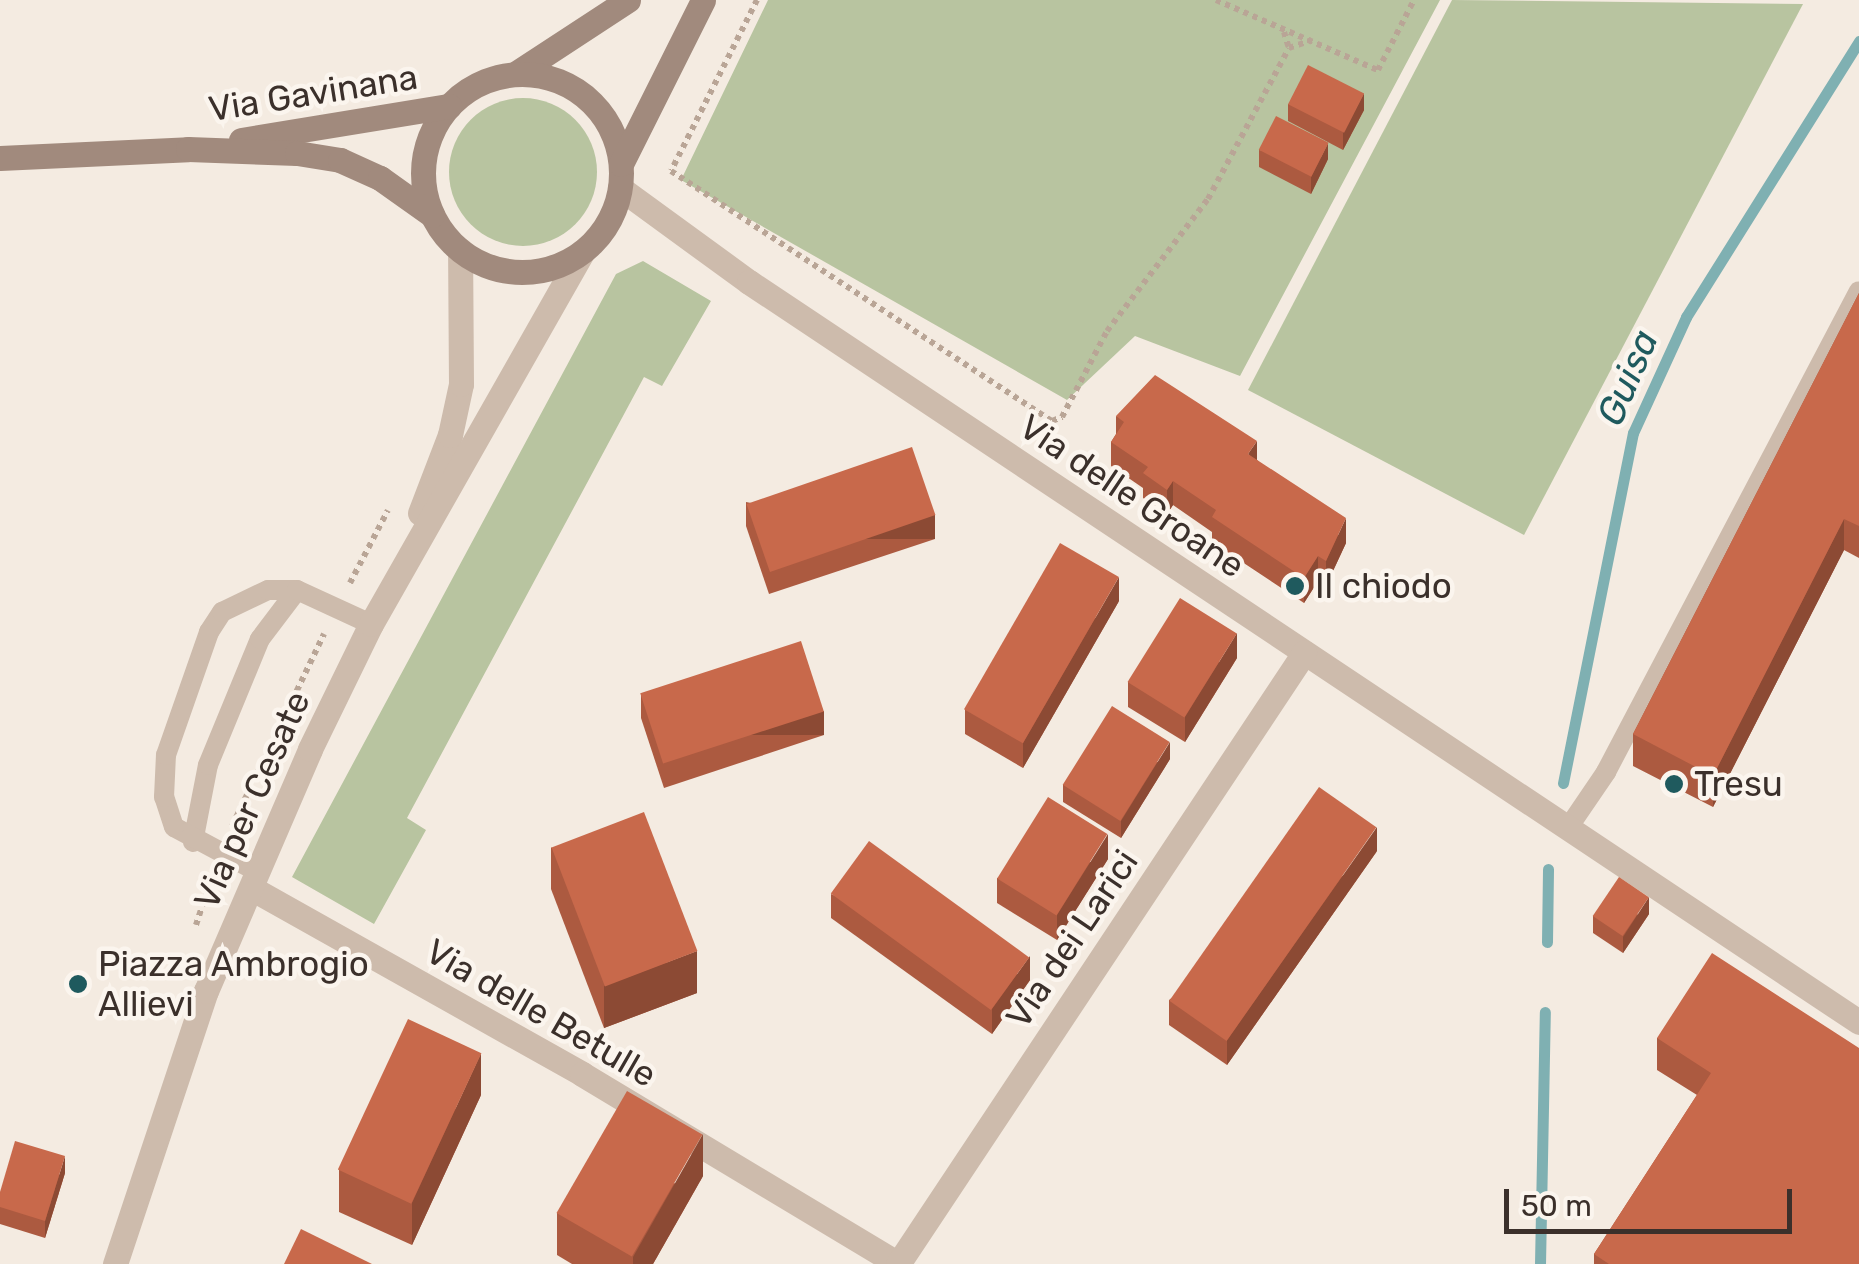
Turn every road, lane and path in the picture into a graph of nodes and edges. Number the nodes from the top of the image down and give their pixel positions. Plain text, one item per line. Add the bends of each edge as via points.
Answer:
1 (628, 0) edge
2 (704, 0) edge
3 (758, 0) edge
4 (1216, 0) edge
5 (1414, 0) edge
6 (1284, 31) junction
7 (1312, 40) junction
8 (1289, 48) junction
9 (516, 74) junction
10 (448, 106) junction
11 (188, 149) junction
12 (0, 158) edge
13 (621, 176) junction
14 (432, 216) junction
15 (460, 250) junction
16 (583, 251) junction
17 (1859, 291) edge
18 (298, 590) junction
19 (388, 596) junction
20 (371, 624) junction
21 (1304, 653) junction
22 (1568, 828) junction
23 (193, 842) junction
24 (254, 880) junction
25 (1859, 1022) edge
26 (115, 1264) edge
27 (898, 1264) edge

1 - 9 street
2 - 13 street
3 - 8 path via 671,171 1052,420 1062,417 1106,331 1208,200
4 - 6 path
5 - 7 path via 1378,70
6 - 7 path
6 - 8 path
7 - 8 path
9 - 10 street via 468,89
9 - 13 street via 546,76 574,88 614,134
10 - 11 street, Via Gavinana
10 - 14 street via 424,158
11 - 12 street, Via Gavinana
11 - 14 street, Via Gavinana via 340,160 380,178
13 - 16 street via 601,234
13 - 21 street, Via delle Groane via 663,224
14 - 15 street
15 - 16 street via 489,266 521,272 554,267
15 - 19 street, Via per Cesate via 464,346 450,435
16 - 19 street, Via per Cesate
17 - 22 lane via 1606,772
18 - 20 lane
18 - 23 lane via 260,639 208,765
18 - 23 lane via 268,590 222,612 186,682 166,755 164,797 174,827
19 - 20 street, Via per Cesate
20 - 24 street, Via per Cesate
21 - 22 street, Via delle Groane
21 - 27 street, Via dei Larici
22 - 25 street, Via delle Groane
23 - 24 lane
24 - 26 street, Via per Cesate via 206,991
24 - 27 street, Via delle Betulle

